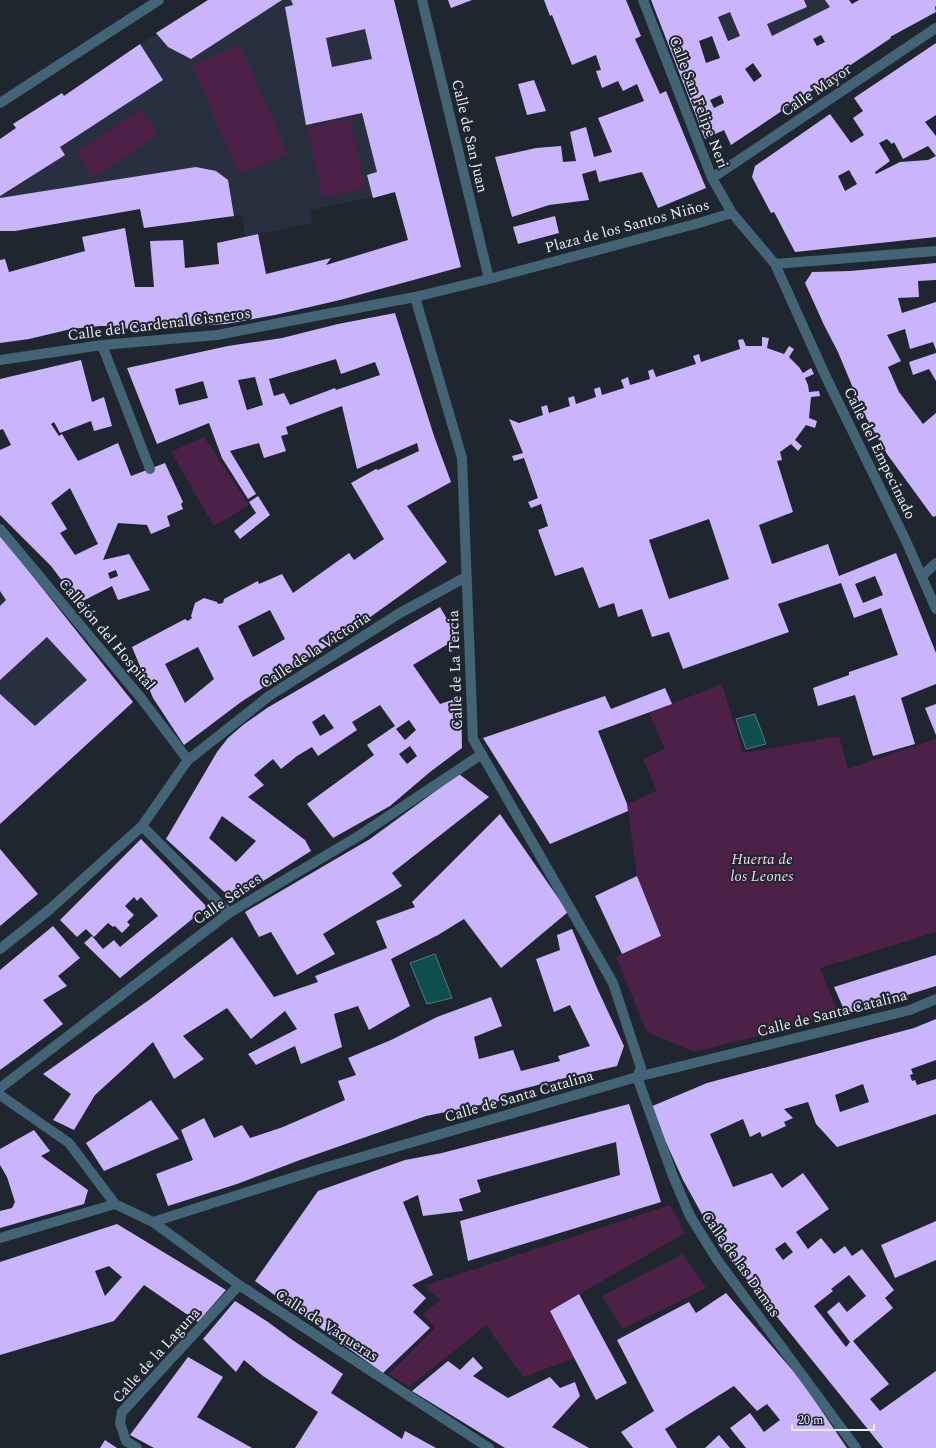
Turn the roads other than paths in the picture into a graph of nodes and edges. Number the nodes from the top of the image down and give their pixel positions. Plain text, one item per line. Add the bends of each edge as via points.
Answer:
1 (159, 0) edge
2 (422, 0) edge
3 (643, 0) edge
4 (936, 28) edge
5 (0, 103) edge
6 (712, 178) junction
7 (732, 212) junction
8 (936, 250) edge
9 (775, 264) junction
10 (489, 279) junction
11 (415, 297) junction
12 (796, 311) joint
13 (102, 345) junction
14 (0, 360) edge
15 (150, 469) dead end
16 (0, 529) edge
17 (936, 563) edge
18 (922, 576) junction
19 (466, 577) junction
20 (936, 609) edge
21 (482, 754) junction
22 (188, 760) junction
23 (142, 826) junction
24 (229, 913) junction
25 (0, 949) edge
26 (936, 999) edge
27 (638, 1077) junction
28 (0, 1088) edge
29 (0, 1095) edge
30 (114, 1204) junction
31 (153, 1222) junction
32 (0, 1238) edge
33 (239, 1285) junction
34 (137, 1448) edge
35 (489, 1448) edge
36 (856, 1448) edge

1 - 5 street
2 - 10 street, Calle de San Juan
3 - 6 street, Calle San Felipe Neri
4 - 6 street, Calle Mayor
6 - 7 street, Calle San Felipe Neri
7 - 9 street, Plaza de los Santos Niños
7 - 10 street, Plaza de los Santos Niños
8 - 9 street
9 - 12 street, Plaza de los Santos Niños
10 - 11 street, Plaza de los Santos Niños
11 - 13 street, Calle del Cardenal Cisneros via 217,335
11 - 19 street, Calle de La Tercia via 462,458
12 - 18 street, Calle del Empecinado
13 - 14 street, Calle del Cardenal Cisneros
13 - 15 street
16 - 22 street, Callejón del Hospital via 141,698
17 - 18 street
18 - 20 street, Calle del Empecinado
19 - 21 street, Calle de La Tercia via 473,740
19 - 22 street, Calle de la Victoria via 400,613 270,696
21 - 24 street, Calle Seises via 357,837
21 - 27 street, Calle de La Tercia via 613,983 641,1068
22 - 23 street, Calle de la Victoria
23 - 24 street
23 - 25 street, Calle de la Victoria via 49,910
24 - 28 street, Calle Seises
26 - 27 street, Calle de Santa Catalina via 910,1010
27 - 31 street, Calle de Santa Catalina via 320,1169
27 - 36 street, Calle de las Damas via 690,1216 718,1260
29 - 30 street via 69,1143
30 - 31 street
30 - 32 street
31 - 33 street, Calle de Vaqueras
33 - 34 street, Calle de la Laguna via 122,1412 120,1424 126,1441
33 - 35 street, Calle de Vaqueras

